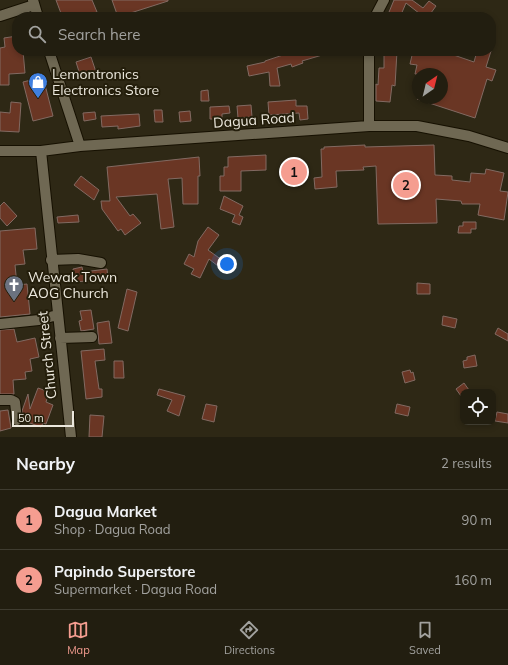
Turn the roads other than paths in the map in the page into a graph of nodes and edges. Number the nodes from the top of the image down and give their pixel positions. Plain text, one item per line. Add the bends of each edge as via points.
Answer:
1 (384, 0) edge
2 (33, 2) edge
3 (36, 12) edge
4 (378, 12) edge
5 (0, 16) edge
6 (51, 56) edge
7 (369, 56) edge
8 (369, 126) junction
9 (80, 146) junction
10 (508, 148) edge
11 (0, 151) edge
12 (41, 151) junction
13 (51, 260) junction
14 (101, 263) dead end
15 (57, 315) junction
16 (0, 324) edge
17 (92, 337) dead end
18 (60, 338) junction
19 (0, 400) edge
20 (17, 420) dead end
21 (70, 437) edge

1 - 4 street
2 - 3 street
2 - 5 street
6 - 9 street
7 - 8 street
8 - 9 street, Dagua Road
8 - 10 street, Dagua Road via 417,126 469,136
9 - 12 street, Dagua Road
11 - 12 street, Dagua Road
12 - 13 street, Church Street
13 - 14 street via 78,259
13 - 15 street, Church Street
15 - 16 street via 39,320
15 - 18 street, Church Street
17 - 18 street
18 - 21 street, Church Street
19 - 20 street via 15,402

